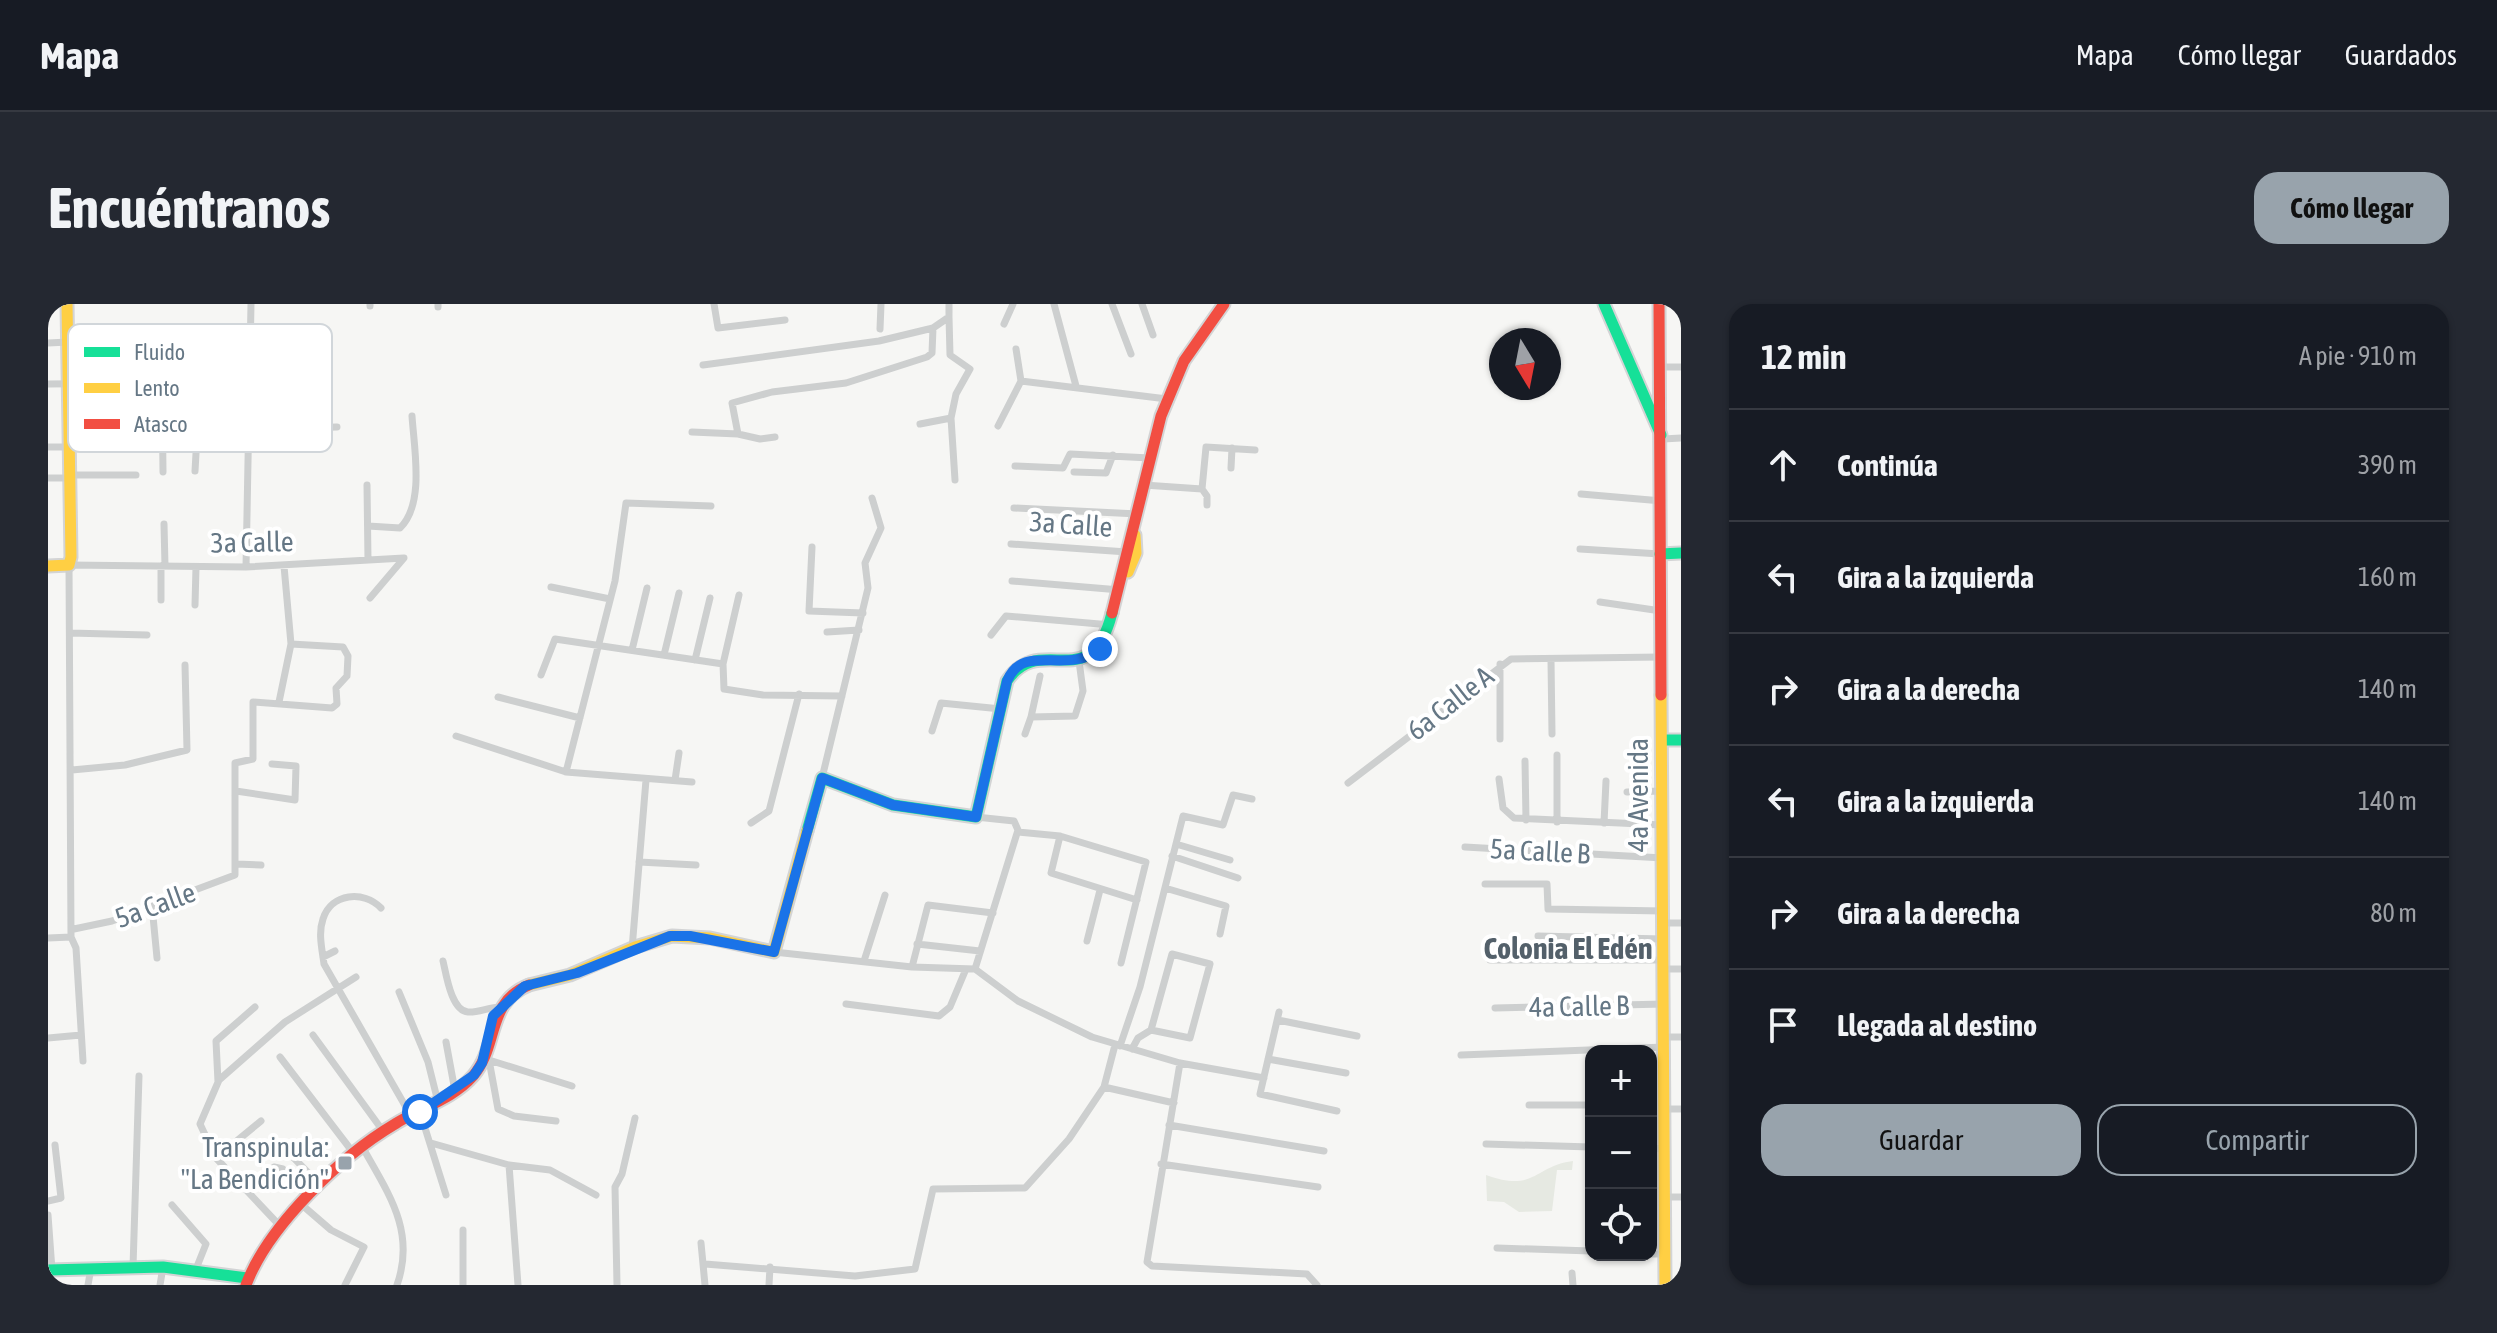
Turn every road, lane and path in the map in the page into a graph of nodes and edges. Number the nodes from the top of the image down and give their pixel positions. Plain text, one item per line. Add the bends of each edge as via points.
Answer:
1 (67, 304) edge
2 (714, 304) edge
3 (881, 304) edge
4 (949, 304) edge
5 (1013, 304) edge
6 (1054, 304) edge
7 (1112, 304) edge
8 (1142, 304) edge
9 (1224, 304) edge
10 (1604, 304) edge
11 (1659, 304) edge
12 (949, 317) junction
13 (785, 320) dead end
14 (1004, 324) dead end
15 (933, 328) junction
16 (880, 329) dead end
17 (1153, 335) dead end
18 (68, 342) joint
19 (48, 343) edge
20 (1016, 349) dead end
21 (1131, 354) dead end
22 (703, 365) dead end
23 (1660, 367) junction
24 (1681, 367) edge
25 (1021, 381) junction
26 (1076, 386) junction
27 (1167, 399) junction
28 (412, 416) dead end
29 (951, 418) junction
30 (920, 424) dead end
31 (998, 426) dead end
32 (332, 427) edge
33 (337, 427) dead end
34 (692, 432) dead end
35 (738, 434) junction
36 (775, 437) dead end
37 (1681, 438) edge
38 (1663, 439) junction
39 (1232, 448) junction
40 (1255, 450) dead end
41 (70, 452) edge
42 (163, 452) edge
43 (196, 452) edge
44 (249, 452) edge
45 (1113, 455) junction
46 (1150, 458) junction
47 (1015, 466) dead end
48 (1231, 468) dead end
49 (195, 471) dead end
50 (163, 472) dead end
51 (1074, 472) dead end
52 (136, 475) dead end
53 (70, 476) junction
54 (48, 478) edge
55 (955, 480) dead end
56 (367, 485) dead end
57 (1144, 485) junction
58 (1202, 489) junction
59 (1581, 494) dead end
60 (872, 498) dead end
61 (1662, 501) junction
62 (1207, 505) dead end
63 (711, 506) dead end
64 (1014, 508) dead end
65 (1138, 514) junction
66 (164, 524) dead end
67 (368, 526) junction
68 (1135, 530) junction
69 (1011, 544) dead end
70 (812, 547) dead end
71 (1580, 549) dead end
72 (1127, 552) junction
73 (1681, 553) edge
74 (1660, 554) junction
75 (368, 560) junction
76 (69, 565) junction
77 (48, 566) edge
78 (163, 566) junction
79 (284, 566) junction
80 (196, 567) junction
81 (246, 567) junction
82 (1123, 576) junction
83 (1012, 581) dead end
84 (551, 587) dead end
85 (647, 588) dead end
86 (1120, 590) junction
87 (679, 593) dead end
88 (739, 595) dead end
89 (370, 598) dead end
90 (710, 598) dead end
91 (610, 599) junction
92 (161, 600) dead end
93 (1600, 602) dead end
94 (195, 605) dead end
95 (1661, 611) junction
96 (863, 613) junction
97 (1111, 625) junction
98 (859, 630) junction
99 (827, 632) dead end
100 (70, 633) junction
101 (147, 635) dead end
102 (991, 635) dead end
103 (291, 644) junction
104 (600, 645) junction
105 (632, 650) junction
106 (664, 655) junction
107 (1661, 657) junction
108 (695, 660) junction
109 (1551, 660) junction
110 (1079, 661) junction
111 (723, 664) junction
112 (1500, 664) junction
113 (185, 665) dead end
114 (541, 675) dead end
115 (1040, 676) dead end
116 (799, 694) junction
117 (842, 696) junction
118 (498, 697) dead end
119 (279, 702) junction
120 (1001, 709) junction
121 (1031, 717) junction
122 (580, 718) junction
123 (932, 731) dead end
124 (1025, 734) dead end
125 (1552, 734) dead end
126 (456, 736) dead end
127 (1500, 739) dead end
128 (1662, 740) junction
129 (1681, 740) edge
130 (679, 753) dead end
131 (1557, 755) dead end
132 (1525, 761) dead end
133 (272, 764) dead end
134 (72, 767) junction
135 (566, 772) junction
136 (822, 778) junction
137 (1499, 779) dead end
138 (646, 780) junction
139 (675, 780) junction
140 (1606, 781) dead end
141 (692, 782) dead end
142 (1348, 783) dead end
143 (236, 791) junction
144 (1662, 791) junction
145 (1627, 792) dead end
146 (1252, 799) dead end
147 (976, 817) junction
148 (1526, 820) junction
149 (1557, 822) junction
150 (751, 823) dead end
151 (1604, 823) junction
152 (1662, 825) junction
153 (1018, 832) junction
154 (1060, 836) junction
155 (1176, 844) junction
156 (1465, 847) dead end
157 (1172, 856) junction
158 (1663, 858) junction
159 (1230, 860) dead end
160 (639, 862) junction
161 (236, 864) junction
162 (261, 865) dead end
163 (696, 865) dead end
164 (1238, 878) dead end
165 (1485, 884) dead end
166 (1165, 888) junction
167 (1100, 890) junction
168 (885, 895) dead end
169 (1137, 900) junction
170 (152, 906) junction
171 (381, 908) dead end
172 (993, 913) junction
173 (1663, 917) junction
174 (1681, 923) edge
175 (73, 933) junction
176 (1220, 934) dead end
177 (1538, 936) dead end
178 (48, 938) edge
179 (1663, 939) junction
180 (1087, 941) dead end
181 (917, 944) junction
182 (632, 949) junction
183 (335, 951) dead end
184 (980, 951) junction
185 (774, 952) junction
186 (323, 957) junction
187 (157, 958) dead end
188 (1490, 960) dead end
189 (443, 961) dead end
190 (864, 961) junction
191 (1121, 963) dead end
192 (1663, 965) junction
193 (912, 967) junction
194 (971, 969) junction
195 (1681, 969) edge
196 (356, 977) dead end
197 (339, 989) junction
198 (399, 992) dead end
199 (846, 1004) dead end
200 (1664, 1004) junction
201 (255, 1007) dead end
202 (500, 1007) junction
203 (1495, 1008) dead end
204 (1151, 1030) junction
205 (81, 1035) junction
206 (313, 1035) dead end
207 (1357, 1036) dead end
208 (1681, 1037) edge
209 (48, 1038) edge
210 (446, 1042) dead end
211 (1664, 1042) junction
212 (1118, 1046) junction
213 (1132, 1049) junction
214 (1461, 1055) dead end
215 (280, 1057) dead end
216 (1268, 1059) junction
217 (486, 1060) junction
218 (83, 1061) dead end
219 (1180, 1063) junction
220 (1346, 1073) dead end
221 (139, 1076) dead end
222 (1264, 1078) junction
223 (218, 1082) junction
224 (572, 1086) dead end
225 (1104, 1087) junction
226 (455, 1091) junction
227 (438, 1102) junction
228 (1174, 1103) junction
229 (1529, 1105) dead end
230 (1585, 1105) edge
231 (1661, 1106) junction
232 (1681, 1109) edge
233 (1337, 1111) dead end
234 (416, 1114) junction
235 (635, 1118) dead end
236 (261, 1121) dead end
237 (556, 1121) dead end
238 (1169, 1125) junction
239 (383, 1131) junction
240 (431, 1143) junction
241 (1486, 1144) dead end
242 (55, 1145) dead end
243 (1585, 1147) edge
244 (1657, 1148) edge
245 (1665, 1149) junction
246 (1324, 1151) dead end
247 (359, 1152) junction
248 (290, 1154) dead end
249 (216, 1158) junction
250 (1161, 1164) junction
251 (509, 1165) junction
252 (274, 1167) dead end
253 (321, 1186) junction
254 (1318, 1187) dead end
255 (446, 1195) dead end
256 (596, 1195) dead end
257 (1665, 1197) junction
258 (1681, 1197) edge
259 (48, 1201) edge
260 (306, 1201) junction
261 (172, 1205) dead end
262 (48, 1215) edge
263 (281, 1227) junction
264 (463, 1230) dead end
265 (701, 1243) dead end
266 (1497, 1248) dead end
267 (1585, 1251) edge
268 (1657, 1254) edge
269 (1665, 1254) junction
270 (705, 1264) junction
271 (133, 1267) junction
272 (163, 1267) junction
273 (770, 1267) junction
274 (91, 1268) junction
275 (196, 1269) junction
276 (50, 1270) edge
277 (1572, 1273) dead end
278 (246, 1282) edge
279 (88, 1285) edge
280 (160, 1285) edge
281 (345, 1285) edge
282 (397, 1285) edge
283 (463, 1285) edge
284 (518, 1285) edge
285 (617, 1285) edge
286 (705, 1285) edge
287 (769, 1285) edge
288 (1317, 1285) edge
289 (1573, 1285) edge
290 (1665, 1285) edge

1 - 18 street
2 - 13 street via 718,328
3 - 16 street
4 - 12 street
5 - 14 street
6 - 26 street
7 - 21 street
8 - 17 street
9 - 27 street via 1184,361
10 - 38 street
11 - 23 street, 4a Avenida
12 - 15 street
12 - 29 street via 950,355 970,369 956,394
15 - 22 street via 879,341
15 - 35 street via 932,353 927,357 846,383 732,403
18 - 19 street
20 - 25 street
23 - 24 street
23 - 38 street, 4a Avenida
25 - 26 street
25 - 31 street
26 - 27 street
27 - 46 street
28 - 67 street via 415,488 406,521 398,529
29 - 30 street
29 - 55 street
32 - 33 street
34 - 35 street
35 - 36 street
37 - 38 street
38 - 61 street, 4a Avenida
39 - 40 street
39 - 48 street
39 - 58 street via 1205,448
41 - 53 street
42 - 50 street
43 - 49 street
44 - 81 street
45 - 46 street
45 - 47 street via 1069,454 1063,468
45 - 51 street via 1106,473
46 - 57 street
52 - 53 street
53 - 54 street
53 - 76 street
56 - 67 street
57 - 58 street
57 - 65 street
58 - 62 street
59 - 61 street
60 - 96 street via 881,527 865,563
61 - 74 street, 4a Avenida
63 - 91 street via 627,502
64 - 65 street
65 - 68 street
66 - 78 street
67 - 75 street
68 - 72 street
68 - 82 street via 1136,553
69 - 72 street, 3a Calle
70 - 96 street via 809,611
71 - 74 street
72 - 82 street
73 - 74 street
74 - 95 street, 4a Avenida
75 - 79 street, 3a Calle
75 - 89 street, 3a Calle via 404,559
76 - 77 street, 3a Calle
76 - 78 street, 3a Calle
76 - 100 street
78 - 80 street, 3a Calle
78 - 92 street
79 - 81 street, 3a Calle
79 - 103 street
80 - 81 street, 3a Calle
80 - 94 street
82 - 86 street
83 - 86 street
84 - 91 street
85 - 105 street
86 - 97 street
87 - 106 street
88 - 111 street
90 - 108 street
91 - 104 street
93 - 95 street
95 - 107 street, 4a Avenida
96 - 98 street
97 - 102 street via 1008,616
97 - 110 street via 1100,649
98 - 99 street
98 - 117 street
100 - 101 street
100 - 134 street
103 - 119 street
103 - 119 street via 346,650 347,676 336,688 337,704 332,708
104 - 105 street
104 - 114 street via 554,639
104 - 122 street
105 - 106 street
106 - 108 street
107 - 109 street, 6a Calle A
107 - 128 street, 4a Avenida
108 - 111 street
109 - 112 street, 6a Calle A via 1511,659
109 - 125 street
110 - 120 street via 1019,663 1007,681
110 - 121 street via 1083,691 1078,714
111 - 116 street via 724,689
112 - 127 street
112 - 142 street, 6a Calle A
113 - 134 street via 187,750 125,765
115 - 121 street
116 - 117 street
116 - 150 street via 769,811
117 - 136 street
118 - 122 street
119 - 143 street via 254,701 253,759 236,761
120 - 123 street via 942,702
120 - 147 street
121 - 124 street
122 - 135 street
126 - 135 street
128 - 129 street
128 - 144 street, 4a Avenida
130 - 139 street
131 - 149 street
132 - 148 street
133 - 143 street via 295,765 294,801
134 - 175 street
135 - 138 street
136 - 147 street via 893,805
136 - 185 street
137 - 148 street via 1504,811
138 - 139 street
138 - 160 street
139 - 141 street
140 - 151 street
143 - 161 street
144 - 145 street
144 - 152 street, 4a Avenida
146 - 155 street via 1233,795 1222,825 1184,816
147 - 153 street via 1014,821
148 - 149 street
149 - 151 street
151 - 152 street
152 - 158 street, 4a Avenida
153 - 154 street
153 - 172 street
154 - 167 street via 1050,872
154 - 169 street via 1146,862
155 - 157 street
155 - 159 street
156 - 158 street, 5a Calle B
157 - 164 street
157 - 166 street
158 - 173 street, 4a Avenida
160 - 163 street
160 - 182 street
161 - 162 street
161 - 170 street, 5a Calle via 234,876
165 - 173 street via 1546,884 1548,909
166 - 176 street via 1226,906
166 - 212 street via 1140,987
167 - 169 street
167 - 180 street
168 - 190 street
169 - 191 street
170 - 175 street, 5a Calle
170 - 187 street
171 - 186 street via 355,896 328,908 320,932
172 - 181 street via 928,905
172 - 184 street
173 - 174 street
173 - 179 street, 4a Avenida
175 - 178 street, 5a Calle
175 - 205 street
177 - 179 street
179 - 192 street, 4a Avenida
181 - 184 street
181 - 193 street
182 - 185 street via 682,936
182 - 202 street via 577,973 525,986
183 - 186 street
184 - 194 street
185 - 190 street
186 - 197 street
188 - 192 street
189 - 202 street via 462,1010
190 - 193 street
192 - 195 street
192 - 200 street, 4a Avenida
193 - 194 street
194 - 199 street via 950,1007 939,1016
194 - 212 street via 1018,1001
196 - 197 street
197 - 223 street via 285,1022
197 - 234 street
198 - 227 street
200 - 203 street, 4a Calle B
200 - 211 street, 4a Avenida
201 - 223 street via 216,1041
202 - 217 street via 493,1016
204 - 204 street via 1172,954 1210,964 1190,1038
204 - 213 street
205 - 209 street
205 - 218 street
206 - 239 street
207 - 216 street via 1279,1016
208 - 211 street
210 - 226 street
211 - 214 street
211 - 231 street, 4a Avenida
212 - 213 street
212 - 225 street
213 - 219 street
215 - 247 street
216 - 220 street
216 - 222 street
217 - 224 street
217 - 226 street
217 - 237 street via 496,1107 514,1116
219 - 222 street
219 - 228 street
221 - 271 street
222 - 233 street via 1261,1095
223 - 249 street via 200,1126
225 - 228 street
225 - 273 street via 1069,1139 1024,1188 933,1189 915,1269 855,1276
226 - 227 street
227 - 234 street
228 - 238 street
229 - 230 street
231 - 232 street
231 - 245 street, 4a Avenida
234 - 239 street
234 - 240 street
235 - 285 street via 615,1187
236 - 249 street
238 - 246 street
238 - 250 street
239 - 247 street
240 - 251 street
240 - 255 street
241 - 243 street
242 - 259 street via 61,1198
244 - 245 street
245 - 257 street, 4a Avenida
247 - 253 street
247 - 282 street via 400,1216 402,1265
248 - 253 street
249 - 263 street
250 - 254 street
250 - 288 street via 1145,1256 1150,1265 1307,1274
251 - 256 street via 550,1170
251 - 284 street
252 - 260 street via 283,1169
253 - 260 street
257 - 258 street
257 - 269 street, 4a Avenida
260 - 263 street
260 - 281 street via 331,1230 364,1247
261 - 275 street via 206,1243
262 - 276 street
263 - 278 street
264 - 283 street
265 - 270 street
266 - 267 street
268 - 269 street
269 - 290 street, 4a Avenida
270 - 273 street
270 - 286 street
271 - 272 street
271 - 274 street
272 - 275 street
272 - 280 street
273 - 287 street
274 - 276 street
274 - 279 street
275 - 278 street
277 - 289 street

